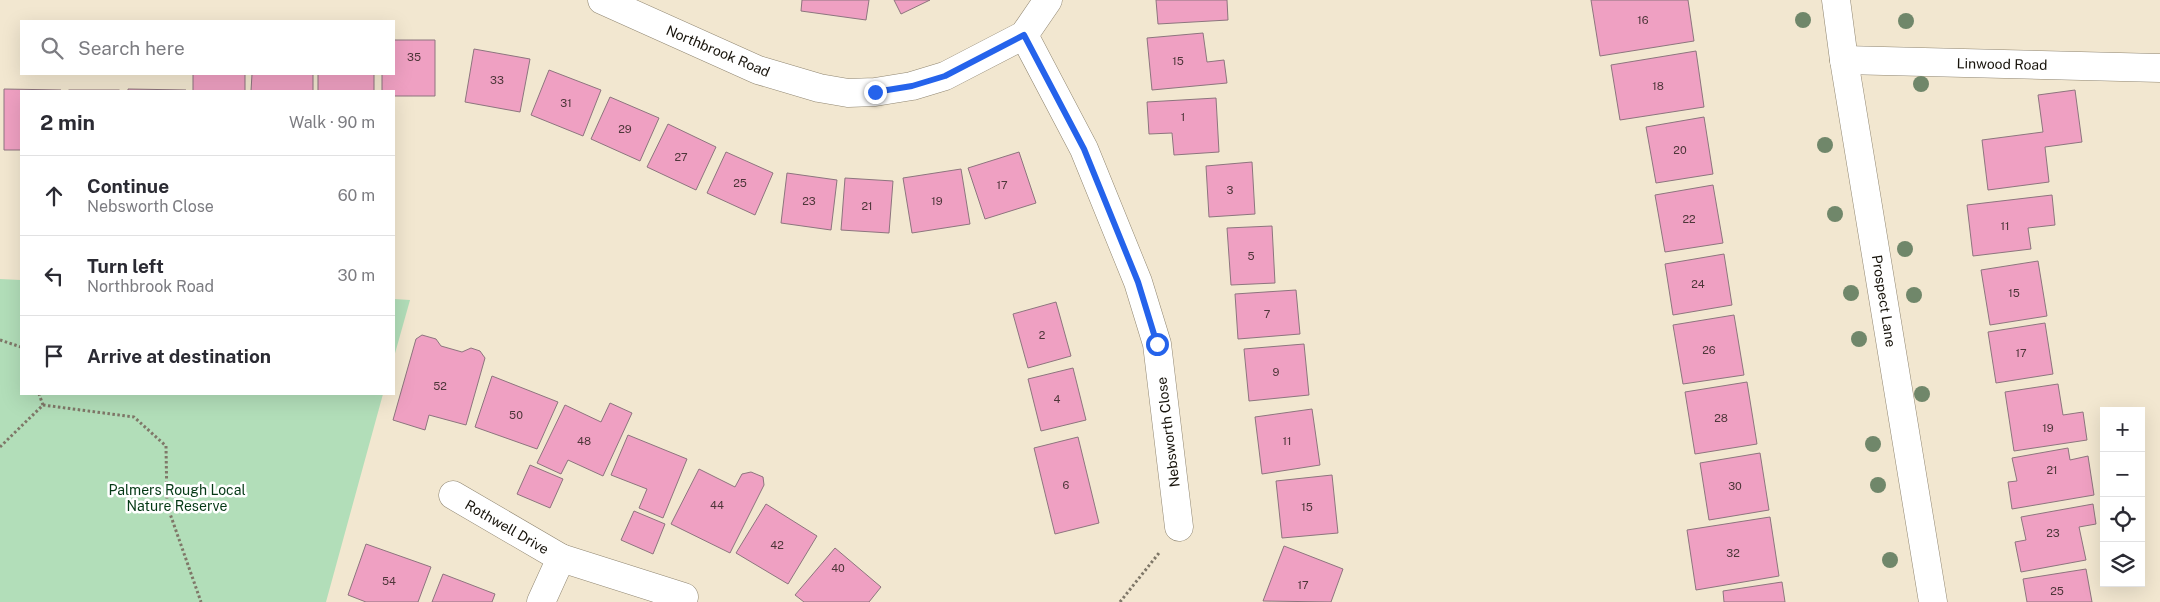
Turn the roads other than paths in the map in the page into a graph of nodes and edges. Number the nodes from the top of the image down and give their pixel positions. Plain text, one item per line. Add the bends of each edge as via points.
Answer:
1 (602, 0) edge
2 (1048, 0) edge
3 (1836, 0) edge
4 (1024, 35) junction
5 (1844, 60) junction
6 (2160, 68) edge
7 (453, 495) dead end
8 (1179, 527) road end
9 (561, 558) junction
10 (684, 596) dead end
11 (541, 602) edge
12 (1933, 602) edge

1 - 4 street, Northbrook Road via 758,70 848,93 921,84 945,76
2 - 4 street, Northbrook Road
3 - 5 street, Prospect Lane
4 - 8 street, Nebsworth Close via 1084,149 1138,282 1157,344
5 - 6 street, Linwood Road
5 - 12 street, Prospect Lane
7 - 9 street, Rothwell Drive
9 - 10 street, Rothwell Drive
9 - 11 street, Rothwell Drive

